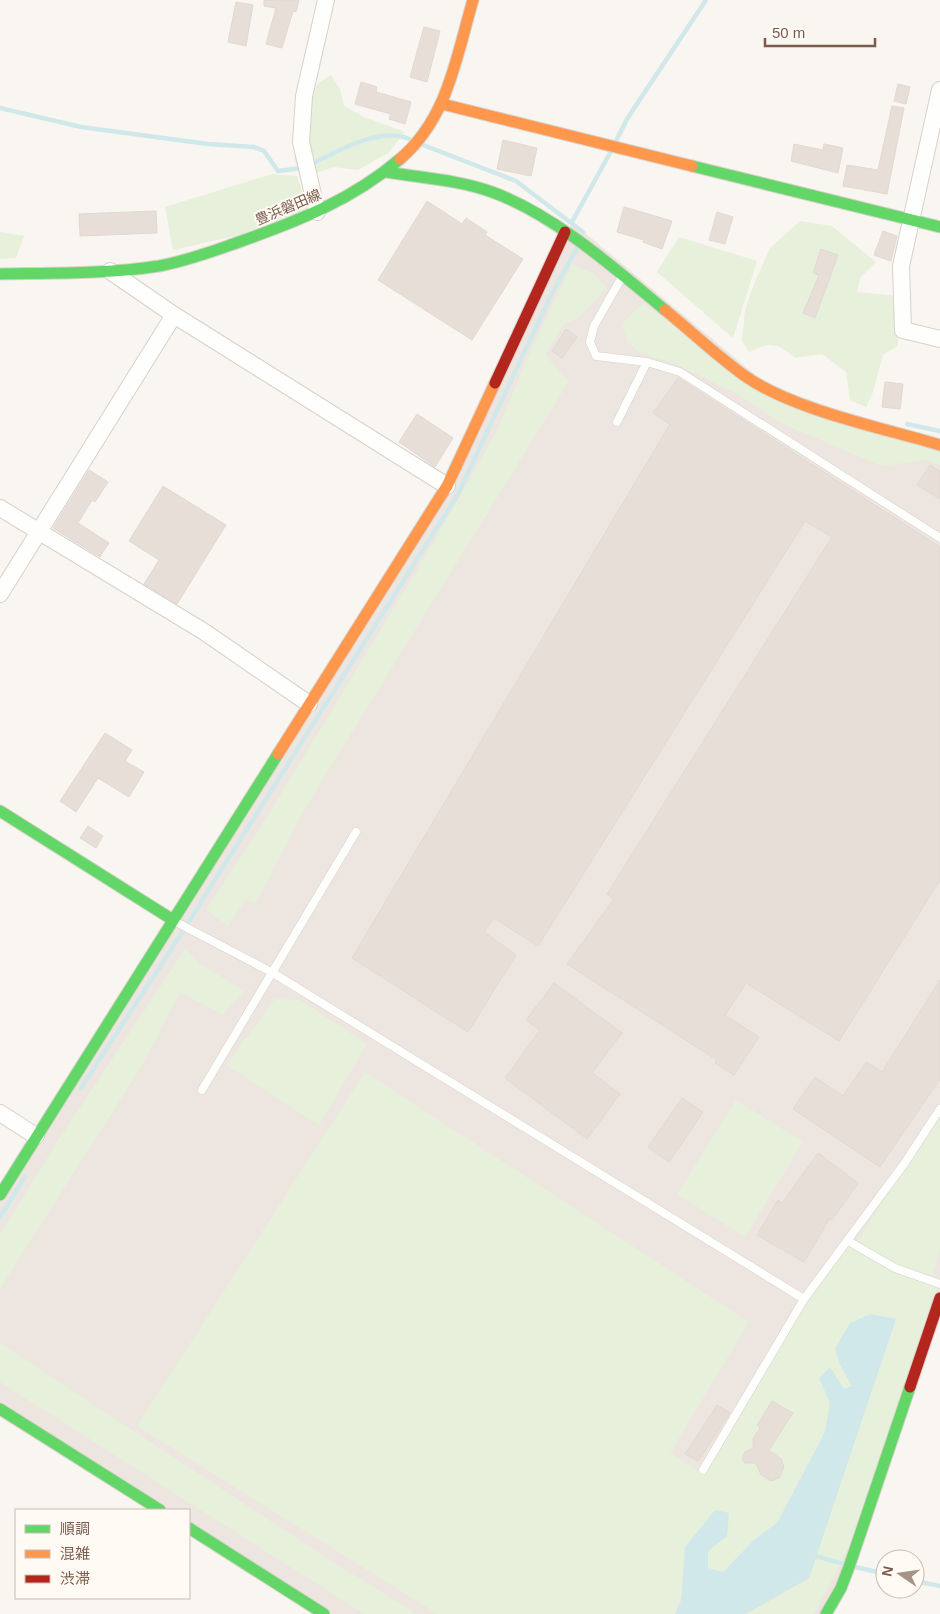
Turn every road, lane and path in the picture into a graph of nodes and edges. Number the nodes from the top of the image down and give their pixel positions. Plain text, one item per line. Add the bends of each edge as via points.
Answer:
1 (326, 0) edge
2 (473, 0) edge
3 (940, 90) edge
4 (442, 104) junction
5 (387, 172) junction
6 (317, 212) junction
7 (911, 220) junction
8 (940, 227) edge
9 (565, 232) junction
10 (110, 271) junction
11 (0, 274) edge
12 (623, 274) junction
13 (174, 315) junction
14 (940, 339) edge
15 (647, 362) junction
16 (618, 422) dead end
17 (940, 445) edge
18 (447, 486) junction
19 (0, 508) edge
20 (39, 533) junction
21 (940, 538) edge
22 (0, 594) edge
23 (309, 704) junction
24 (0, 810) edge
25 (356, 832) dead end
26 (173, 920) junction
27 (273, 973) junction
28 (202, 1090) dead end
29 (940, 1109) edge
30 (0, 1113) edge
31 (36, 1136) junction
32 (0, 1195) edge
33 (848, 1241) junction
34 (940, 1284) edge
35 (940, 1298) edge
36 (804, 1299) junction
37 (0, 1409) edge
38 (703, 1470) dead end
39 (158, 1509) edge
40 (190, 1529) edge
41 (324, 1614) edge
42 (826, 1614) edge

1 - 6 street via 304,96 301,142
2 - 4 street, 豊浜磐田線
3 - 7 street
4 - 5 street, 豊浜磐田線 via 410,149
4 - 7 street
5 - 6 street, 豊浜磐田線 via 363,189
5 - 9 street via 492,192
6 - 10 street, 豊浜磐田線 via 194,257 159,266
7 - 8 street
7 - 14 street via 901,266 903,330
9 - 12 street
9 - 18 street
10 - 11 street, 豊浜磐田線
10 - 13 street
12 - 15 lane via 594,326 590,342 596,356
12 - 17 street via 746,377 810,407
13 - 18 street
13 - 20 street
15 - 16 lane
15 - 21 lane via 680,372
18 - 23 street
19 - 20 street
20 - 22 street
20 - 23 street via 203,630
23 - 26 street
24 - 26 street
25 - 27 lane
26 - 27 lane
26 - 31 street
27 - 28 lane
27 - 36 lane
29 - 33 lane
30 - 31 street
31 - 32 street
33 - 34 lane via 895,1268
33 - 36 lane
35 - 42 street via 849,1567
36 - 38 lane
37 - 39 street
40 - 41 street

